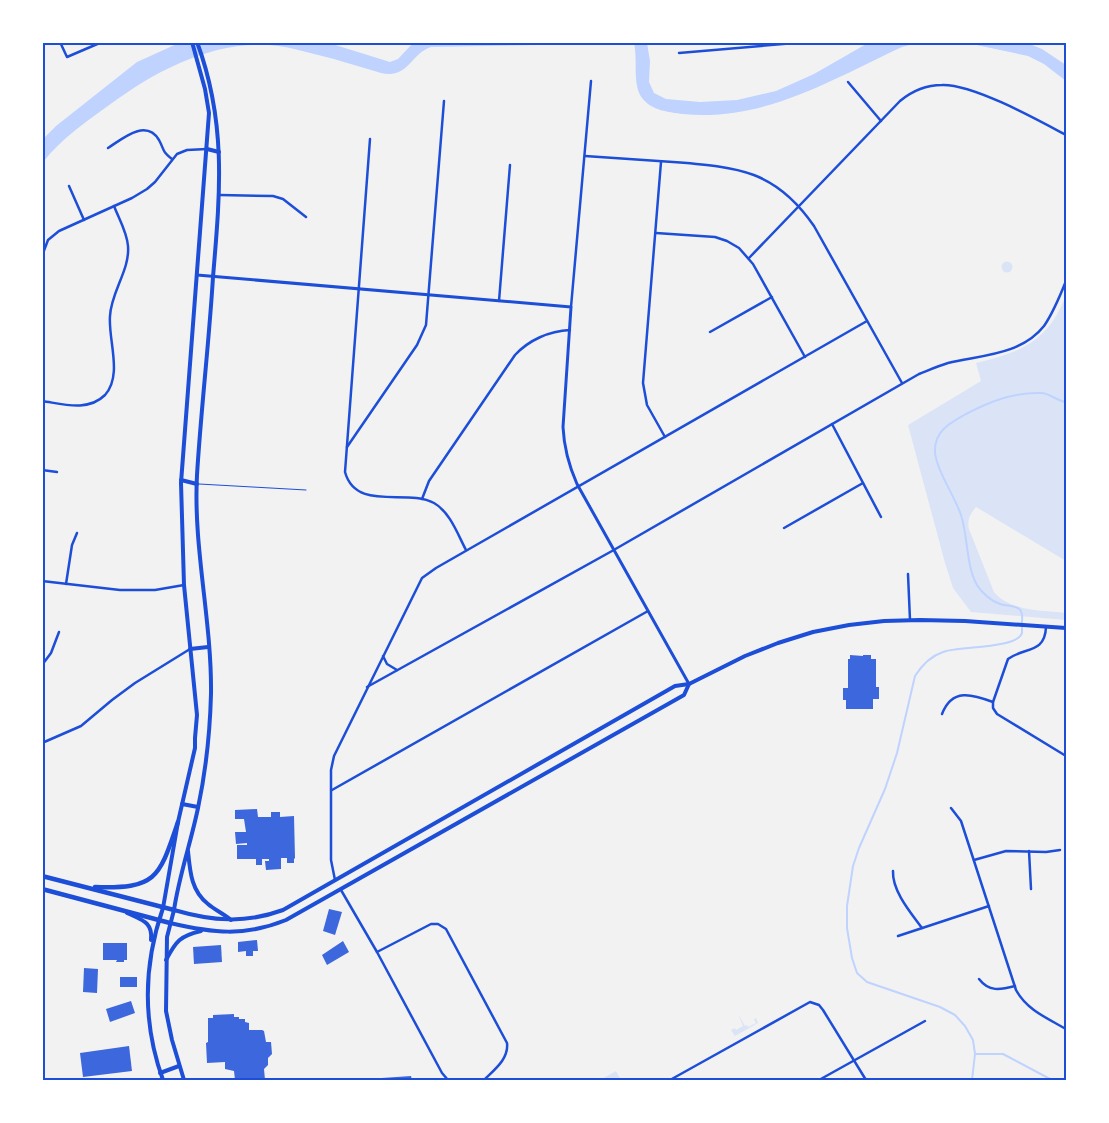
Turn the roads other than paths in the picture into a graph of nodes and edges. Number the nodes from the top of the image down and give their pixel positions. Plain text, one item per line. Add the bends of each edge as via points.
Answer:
1 (60, 42) edge
2 (102, 42) edge
3 (192, 42) edge
4 (197, 42) edge
5 (807, 42) edge
6 (679, 53) dead end
7 (591, 81) dead end
8 (848, 82) dead end
9 (444, 101) dead end
10 (881, 121) junction
11 (1066, 136) edge
12 (370, 139) dead end
13 (108, 148) dead end
14 (207, 149) junction
15 (219, 152) junction
16 (585, 156) junction
17 (172, 159) junction
18 (661, 161) junction
19 (510, 165) dead end
20 (69, 186) dead end
21 (220, 196) junction
22 (114, 206) junction
23 (799, 207) junction
24 (306, 216) dead end
25 (84, 220) junction
26 (655, 233) junction
27 (42, 256) edge
28 (749, 258) junction
29 (197, 275) junction
30 (214, 277) junction
31 (1066, 281) edge
32 (360, 290) junction
33 (428, 295) junction
34 (772, 297) junction
35 (499, 301) junction
36 (571, 307) junction
37 (868, 321) junction
38 (570, 330) junction
39 (710, 332) dead end
40 (805, 357) junction
41 (902, 383) junction
42 (42, 401) edge
43 (832, 424) junction
44 (666, 437) junction
45 (346, 448) junction
46 (42, 470) edge
47 (57, 472) dead end
48 (181, 480) junction
49 (863, 483) junction
50 (197, 484) junction
51 (578, 487) junction
52 (306, 490) dead end
53 (422, 499) junction
54 (882, 517) dead end
55 (784, 528) dead end
56 (77, 534) dead end
57 (614, 549) junction
58 (466, 550) junction
59 (908, 574) dead end
60 (42, 581) edge
61 (66, 584) junction
62 (184, 585) junction
63 (648, 611) junction
64 (910, 620) junction
65 (1046, 627) junction
66 (1066, 628) edge
67 (58, 632) dead end
68 (208, 647) junction
69 (190, 649) junction
70 (383, 655) junction
71 (42, 665) edge
72 (397, 670) junction
73 (689, 684) junction
74 (367, 686) junction
75 (993, 702) junction
76 (942, 714) dead end
77 (613, 722) junction
78 (618, 732) junction
79 (42, 743) edge
80 (1066, 756) edge
81 (332, 791) junction
82 (182, 804) junction
83 (198, 807) junction
84 (951, 808) dead end
85 (178, 822) junction
86 (1060, 850) dead end
87 (188, 851) junction
88 (1029, 851) junction
89 (974, 860) junction
90 (893, 871) dead end
91 (42, 876) edge
92 (336, 880) junction
93 (87, 887) junction
94 (42, 889) edge
95 (1031, 889) dead end
96 (341, 890) junction
97 (989, 906) junction
98 (163, 908) junction
99 (121, 910) junction
100 (174, 910) junction
101 (159, 920) junction
102 (230, 920) junction
103 (170, 923) junction
104 (922, 928) junction
105 (202, 930) junction
106 (898, 936) dead end
107 (151, 947) junction
108 (377, 952) junction
109 (166, 962) junction
110 (979, 979) dead end
111 (1014, 986) junction
112 (925, 1022) dead end
113 (1066, 1029) edge
114 (854, 1061) junction
115 (179, 1066) junction
116 (160, 1073) junction
117 (163, 1080) edge
118 (184, 1080) edge
119 (448, 1080) edge
120 (484, 1080) edge
121 (670, 1080) edge
122 (819, 1080) edge
123 (866, 1080) edge

1 - 2 street via 67,57
3 - 14 main road via 208,104
4 - 15 main road via 214,105
5 - 6 street
7 - 16 street
8 - 10 street
9 - 33 street
10 - 11 street via 911,93 930,86 950,85 963,87 1013,108
10 - 23 street
12 - 32 street
13 - 17 street via 132,132 144,130 155,135 163,151
14 - 15 main road
14 - 17 street via 183,151
14 - 29 main road
15 - 21 main road
16 - 18 street
16 - 36 street
17 - 22 street via 147,189
18 - 23 street via 721,166 747,172 776,186
18 - 26 street
19 - 35 street
20 - 25 street
21 - 24 street via 273,196
21 - 30 main road
22 - 25 street
22 - 42 street via 128,250 110,314 112,381 104,395 87,405
23 - 28 street
23 - 37 street via 814,226
25 - 27 street via 55,234
26 - 28 street via 715,237 733,244
26 - 44 street via 643,384 647,405
28 - 34 street
29 - 30 street
29 - 48 main road
30 - 32 street
30 - 50 main road
31 - 41 street via 1048,320 1027,342 1006,351 939,366
32 - 33 street
32 - 45 street
33 - 35 street
33 - 45 street via 426,325 420,341
34 - 39 street
34 - 40 street
35 - 36 street
36 - 38 street
37 - 40 street
37 - 41 street
38 - 51 street via 564,436 569,464
38 - 53 street via 549,333 528,344 515,356 430,481
40 - 44 street
41 - 43 street
43 - 49 street
43 - 57 street
44 - 51 street
45 - 53 street via 346,477 358,491
46 - 47 street
48 - 50 main road
48 - 62 main road
49 - 54 street
49 - 55 street
50 - 52 lane
50 - 68 main road via 198,537
51 - 57 street
51 - 58 street
53 - 58 street via 443,510
56 - 61 street via 72,544
57 - 63 street
57 - 72 street
58 - 70 street via 422,578
59 - 64 street
60 - 61 street
61 - 62 street via 131,591
62 - 69 main road
63 - 73 street
63 - 81 street
64 - 65 main road
64 - 73 main road via 849,625 804,634 745,656
65 - 66 main road
65 - 75 street via 1046,636 1040,644 1008,659
67 - 71 street via 51,653
68 - 69 main road
68 - 83 main road via 211,693 208,749
69 - 79 street via 135,683 81,726
69 - 82 main road via 195,748
70 - 72 street via 387,664
70 - 74 street
72 - 74 street
73 - 77 main road via 675,686
73 - 78 main road via 684,695
74 - 81 street via 334,756
75 - 76 street via 976,696 962,696 950,702
75 - 80 street via 997,714
77 - 78 main road
77 - 92 main road
78 - 96 main road
81 - 92 street via 331,860
82 - 83 main road
82 - 85 main road
83 - 87 main road
84 - 89 street via 961,821
85 - 93 highway via 165,860 151,878 132,886
85 - 98 main road
86 - 88 street
87 - 100 main road
87 - 102 main road via 191,876 198,894
88 - 89 street via 1001,852
88 - 95 street
89 - 97 street
90 - 104 street via 895,886
91 - 93 highway
92 - 96 main road
92 - 102 main road via 274,913
93 - 98 highway
94 - 99 highway
96 - 105 main road via 296,916 266,927 235,932
96 - 108 street
97 - 104 street
97 - 111 street
98 - 100 highway
98 - 101 main road
99 - 101 highway
99 - 107 main road via 148,924 152,932
100 - 102 main road
100 - 103 main road
101 - 103 highway
101 - 107 main road
103 - 105 main road
103 - 109 main road
104 - 106 street
105 - 109 main road via 180,938
107 - 116 main road via 147,1002
108 - 119 street
108 - 120 street via 431,924 441,924 446,928 507,1043 505,1057
109 - 115 main road via 166,1011
110 - 111 street via 993,989
111 - 113 street via 1031,1009
112 - 114 street
114 - 121 street via 824,1010 810,1002
114 - 122 street
114 - 123 street
115 - 116 main road
115 - 118 main road
116 - 117 main road

